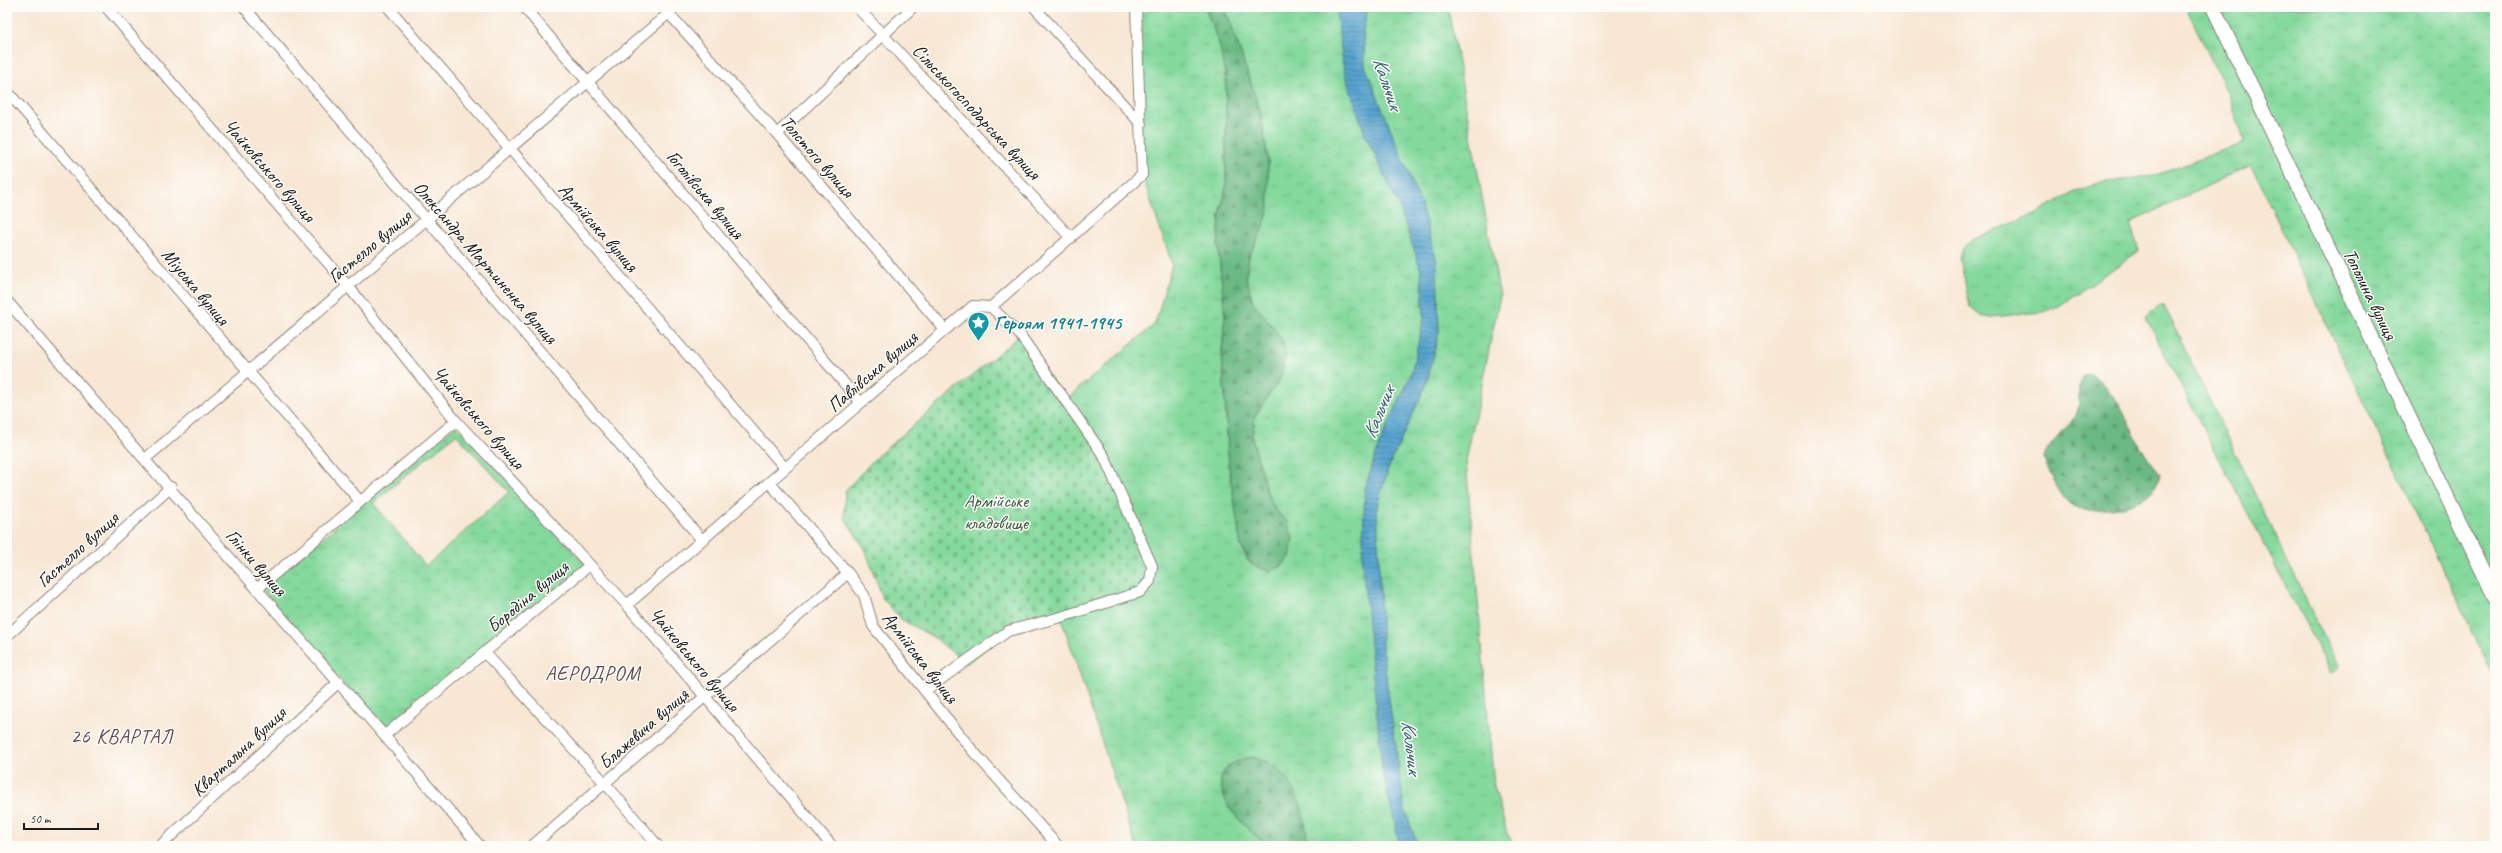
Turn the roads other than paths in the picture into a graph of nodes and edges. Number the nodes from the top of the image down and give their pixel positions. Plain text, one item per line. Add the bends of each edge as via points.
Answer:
1 (106, 7) edge
2 (244, 7) edge
3 (388, 7) edge
4 (524, 7) edge
5 (857, 7) edge
6 (913, 7) edge
7 (1034, 7) edge
8 (1136, 7) edge
9 (2212, 7) edge
10 (666, 10) edge
11 (883, 35) junction
12 (588, 82) junction
13 (7, 91) edge
14 (1141, 124) junction
15 (777, 134) junction
16 (510, 149) junction
17 (427, 219) junction
18 (1071, 238) junction
19 (348, 286) junction
20 (7, 301) edge
21 (992, 307) junction
22 (945, 330) junction
23 (247, 372) junction
24 (861, 403) junction
25 (456, 421) junction
26 (146, 459) junction
27 (785, 468) junction
28 (770, 482) junction
29 (171, 487) junction
30 (360, 501) junction
31 (702, 540) junction
32 (590, 565) junction
33 (848, 573) junction
34 (258, 588) junction
35 (2495, 597) edge
36 (627, 605) junction
37 (7, 636) edge
38 (485, 653) junction
39 (338, 682) junction
40 (926, 690) junction
41 (705, 697) junction
42 (385, 735) junction
43 (605, 783) junction
44 (160, 846) edge
45 (480, 846) edge
46 (532, 846) edge
47 (658, 846) edge
48 (832, 846) edge
49 (1058, 846) edge

1 - 19 street, Чайковського вулиця
2 - 17 street, Олександра Мартиненка вулиця
3 - 16 street, Армійська вулиця
4 - 12 street, Гоголівська вулиця
5 - 11 street, Сільськогосподарська вулиця
6 - 11 street
7 - 14 street
8 - 14 street
9 - 35 main road, Тополина вулиця
10 - 12 street, Гастелло вулиця
10 - 15 street, Толстого вулиця
11 - 15 street
11 - 18 street, Сільськогосподарська вулиця
12 - 16 street, Гастелло вулиця
12 - 24 street, Гоголівська вулиця
13 - 23 street, Міуська вулиця
14 - 18 street via 1142,175
15 - 22 street, Толстого вулиця
16 - 17 street, Гастелло вулиця
16 - 27 street, Армійська вулиця
17 - 19 street, Гастелло вулиця
17 - 31 street, Олександра Мартиненка вулиця
18 - 21 street
19 - 23 street, Гастелло вулиця
19 - 25 street, Чайковського вулиця
20 - 26 street, Глінки вулиця
21 - 22 street, Павлівська вулиця via 973,306
21 - 40 street via 1020,335 1104,456 1152,566 1150,581 1140,592 1008,631
22 - 24 street, Павлівська вулиця
23 - 26 street, Гастелло вулиця
23 - 30 street, Міуська вулиця
24 - 27 street, Павлівська вулиця
25 - 30 street
25 - 32 street, Чайковського вулиця
26 - 29 street, Глінки вулиця
27 - 28 street, Павлівська вулиця
28 - 31 street, Павлівська вулиця
28 - 33 street, Армійська вулиця
29 - 34 street, Глінки вулиця
29 - 37 street, Гастелло вулиця
30 - 34 street
31 - 36 street, Павлівська вулиця
32 - 36 street, Чайковського вулиця
32 - 38 street, Бородіна вулиця
33 - 40 street, Армійська вулиця via 864,596 873,626
33 - 41 street, Блажевича вулиця
34 - 39 street, Глінки вулиця
36 - 41 street, Чайковського вулиця
38 - 42 street, Бородіна вулиця
38 - 43 street, Бородіна вулиця
39 - 42 street, Глінки вулиця
39 - 44 street, Квартальна вулиця
40 - 49 street, Армійська вулиця via 972,750
41 - 43 street, Блажевича вулиця
41 - 48 street, Чайковського вулиця
42 - 45 street, Глінки вулиця
43 - 46 street, Блажевича вулиця
43 - 47 street, Бородіна вулиця

